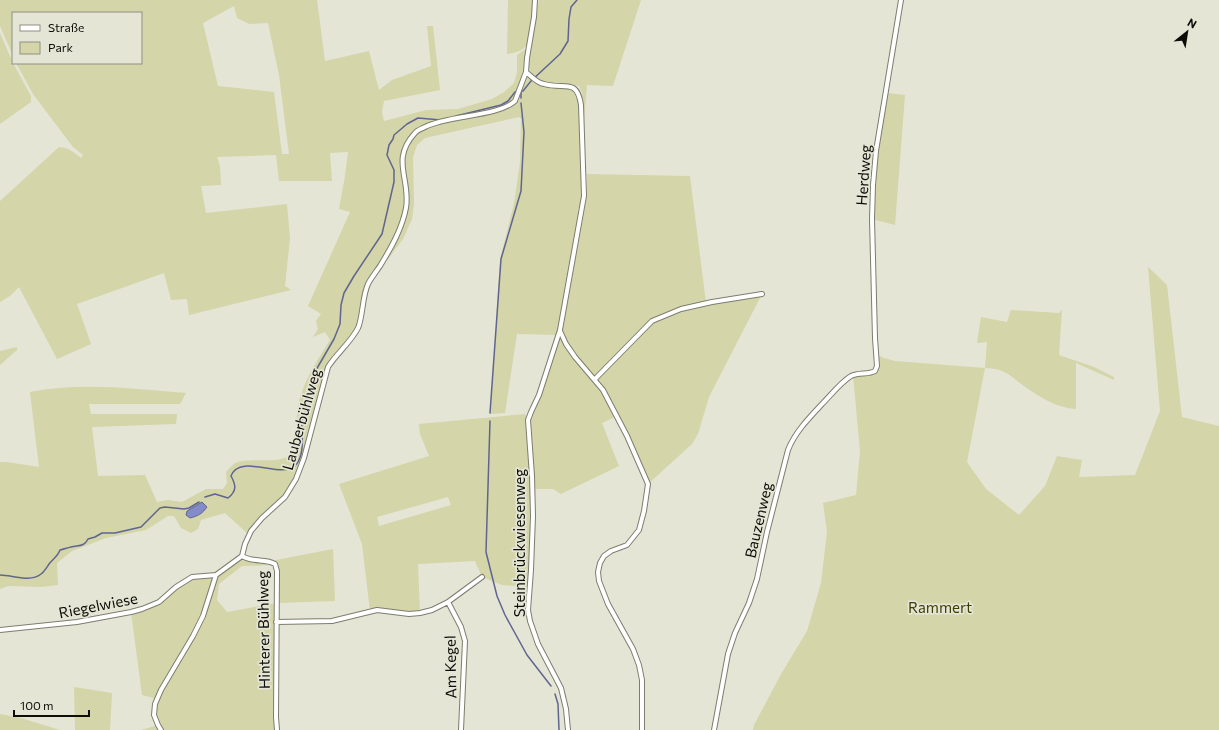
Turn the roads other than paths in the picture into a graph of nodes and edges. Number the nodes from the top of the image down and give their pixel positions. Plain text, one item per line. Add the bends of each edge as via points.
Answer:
1 (535, 0) edge
2 (901, 0) edge
3 (526, 72) junction
4 (762, 294) dead end
5 (560, 330) junction
6 (876, 354) joint
7 (594, 379) junction
8 (242, 556) junction
9 (216, 575) junction
10 (482, 578) dead end
11 (448, 602) junction
12 (276, 622) junction
13 (0, 630) edge
14 (161, 730) edge
15 (278, 730) edge
16 (461, 730) edge
17 (568, 730) edge
18 (642, 730) edge
19 (714, 730) edge

1 - 3 street, Lauberbühlweg
2 - 6 street, Herdweg via 877,144 873,185
3 - 5 street, Steinbrückwiesenweg via 544,84 573,88 580,94 582,105 584,196
3 - 8 street, Lauberbühlweg via 517,98 511,104 500,109 432,124 416,131 404,147 402,159 406,208 401,227 368,284 358,327 328,367 296,479 285,497 251,531
4 - 7 street via 681,309 652,321
5 - 7 street via 575,357
5 - 17 street, Steinbrückwiesenweg via 540,395 528,420 533,516 528,610 538,644 561,688
6 - 19 street, Bauzenweg via 875,371 871,374 853,375 841,383 803,424 792,440 766,532 757,579 728,654
7 - 18 street via 617,416 648,484 639,530 626,545 604,556 598,572 608,604 639,665 642,680
8 - 9 street
8 - 12 street, Hinterer Bühlweg via 248,560 271,561 275,564
9 - 13 street, Riegelwiese via 192,577 159,602 131,612 77,622
9 - 14 street via 203,616 155,704 154,715
10 - 11 street
11 - 12 street via 420,613 376,610 332,621
11 - 16 street, Am Kegel via 459,622 465,641
12 - 15 street, Hinterer Bühlweg

